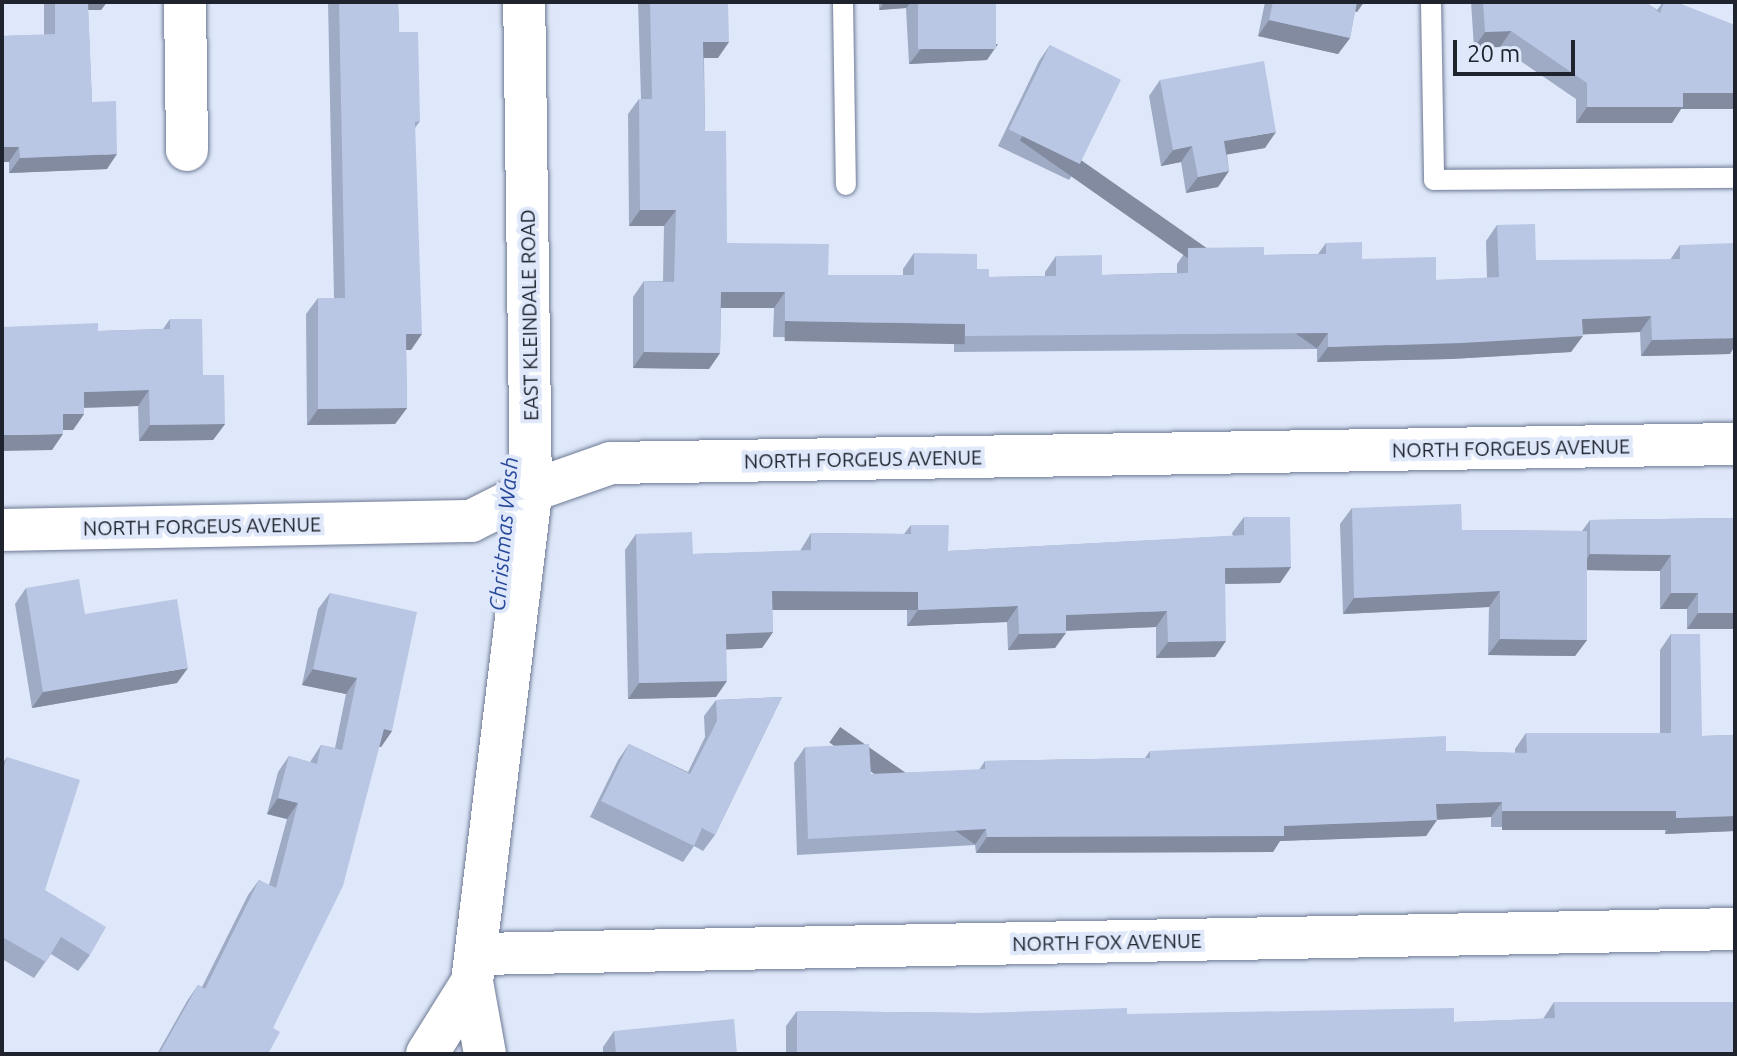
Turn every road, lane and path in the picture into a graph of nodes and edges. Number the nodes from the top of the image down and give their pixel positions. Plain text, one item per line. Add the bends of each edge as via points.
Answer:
1 (185, 2) edge
2 (524, 2) edge
3 (843, 2) edge
4 (1431, 2) edge
5 (187, 150) dead end
6 (1735, 178) edge
7 (846, 185) dead end
8 (1735, 444) edge
9 (531, 491) junction
10 (2, 530) edge
11 (1735, 929) edge
12 (475, 968) junction
13 (427, 1054) edge
14 (485, 1054) edge

1 - 5 street
2 - 9 street, EAST KLEINDALE ROAD
3 - 7 lane
4 - 6 lane via 1434,180
8 - 9 street, NORTH FORGEUS AVENUE via 611,463
9 - 10 street, NORTH FORGEUS AVENUE via 471,521
9 - 12 street, EAST KLEINDALE ROAD
11 - 12 street, NORTH FOX AVENUE
12 - 13 street
12 - 14 street, EAST KLEINDALE ROAD

